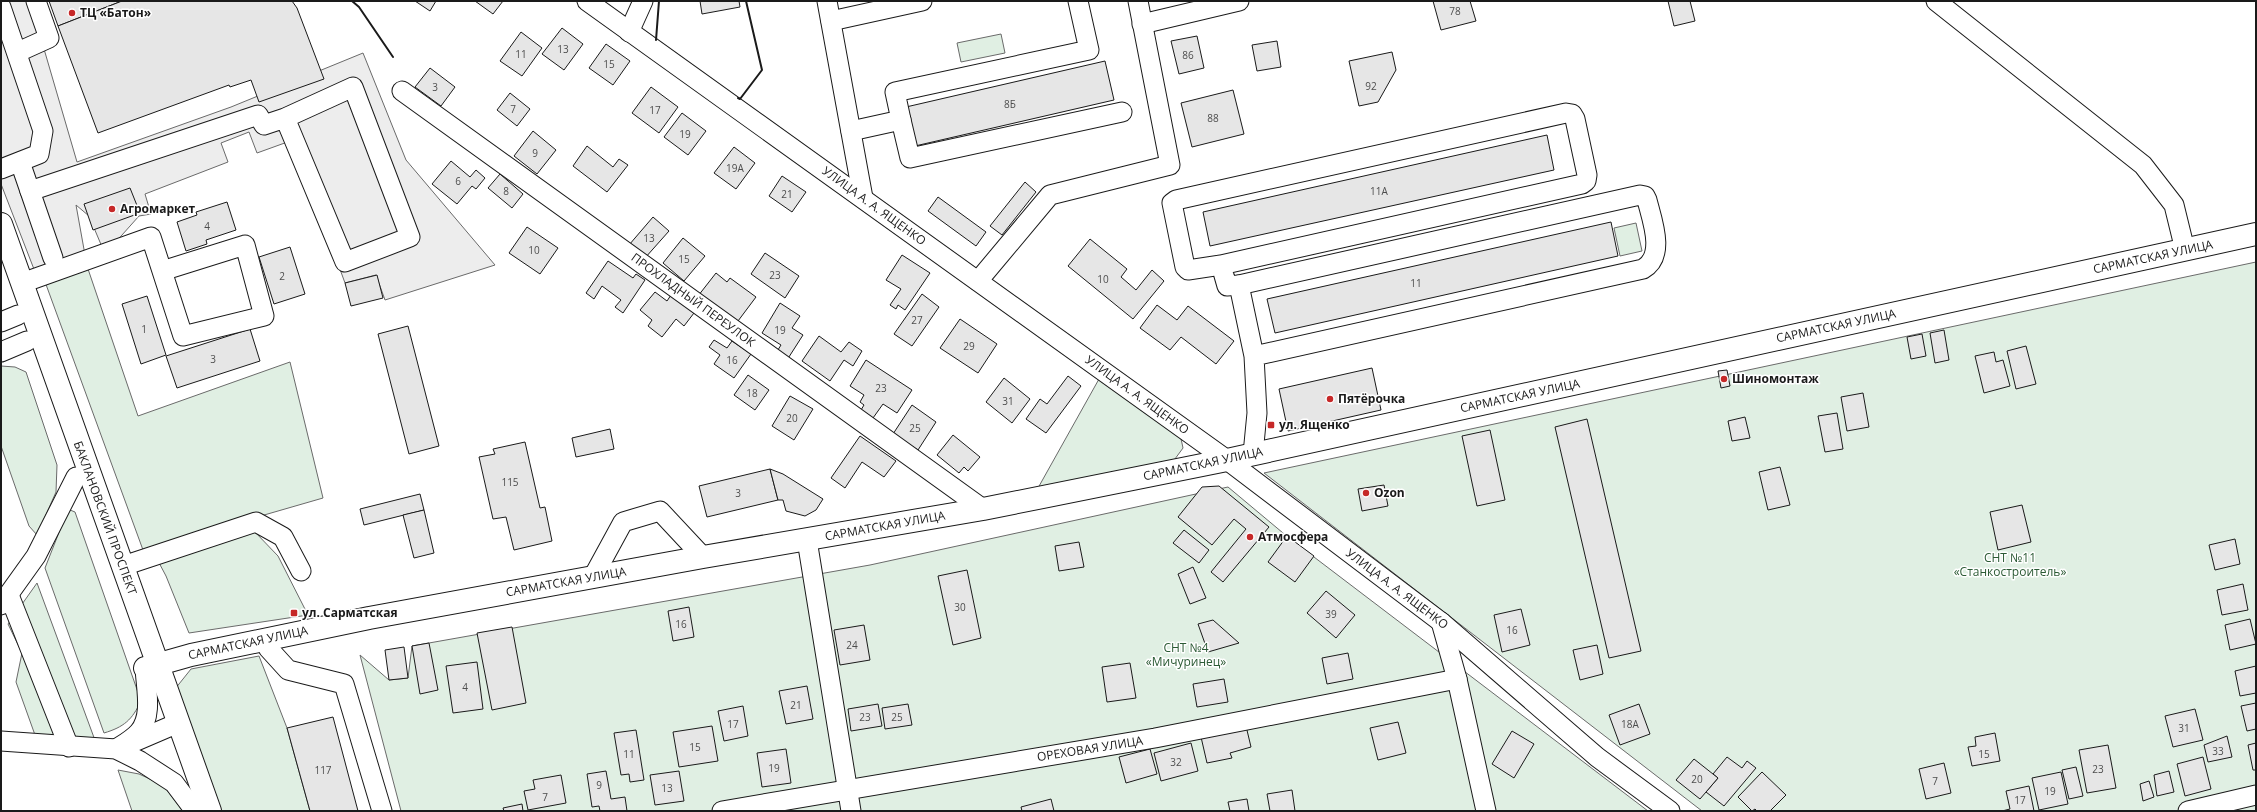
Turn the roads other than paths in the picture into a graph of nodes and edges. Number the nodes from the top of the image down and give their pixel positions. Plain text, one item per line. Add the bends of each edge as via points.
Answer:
1 (36, 1) edge
2 (587, 1) edge
3 (643, 1) edge
4 (827, 1) edge
5 (922, 1) edge
6 (1078, 1) edge
7 (1138, 1) edge
8 (1239, 1) edge
9 (1936, 1) edge
10 (1, 7) edge
11 (831, 21) junction
12 (1142, 24) junction
13 (629, 32) junction
14 (18, 52) junction
15 (402, 91) dead end
16 (1122, 112) dead end
17 (285, 118) junction
18 (901, 120) junction
19 (851, 131) junction
20 (20, 162) junction
21 (1, 169) edge
22 (30, 191) junction
23 (863, 198) junction
24 (1, 224) edge
25 (2256, 234) edge
26 (2185, 250) junction
27 (53, 258) dead end
28 (1221, 264) junction
29 (1, 266) edge
30 (162, 271) junction
31 (978, 281) junction
32 (22, 283) junction
33 (1239, 285) junction
34 (10, 318) edge
35 (27, 341) junction
36 (1, 352) edge
37 (1254, 356) junction
38 (1253, 454) junction
39 (1227, 460) junction
40 (76, 477) junction
41 (983, 509) junction
42 (807, 540) junction
43 (704, 557) junction
44 (123, 566) junction
45 (301, 571) dead end
46 (593, 577) junction
47 (5, 600) edge
48 (1441, 622) junction
49 (268, 648) dead end
50 (151, 666) junction
51 (1457, 679) junction
52 (172, 726) junction
53 (1, 740) edge
54 (69, 747) junction
55 (116, 749) junction
56 (847, 788) junction
57 (2256, 795) edge
58 (195, 811) edge
59 (210, 811) edge
60 (382, 811) edge
61 (722, 811) edge
62 (851, 811) edge
63 (1486, 811) edge
64 (1670, 811) edge
65 (2188, 811) edge

1 - 14 street via 49,38
2 - 13 street, УЛИЦА А. А. ЯЩЕНКО
3 - 13 street
4 - 11 street
5 - 11 street
6 - 18 street via 1089,50 895,92
7 - 12 street
8 - 12 street
9 - 26 street via 2143,165 2174,205
10 - 14 street
11 - 19 street
12 - 31 street via 1170,165 1050,195
13 - 23 street, УЛИЦА А. А. ЯЩЕНКО
14 - 20 street via 43,131 39,154
15 - 41 street, ПРОХЛАДНЫЙ ПЕРЕУЛОК
16 - 18 street via 910,158
17 - 17 street via 345,262 410,237 353,87
17 - 22 street via 264,125 258,115
18 - 19 street
19 - 23 street
20 - 21 street
20 - 22 street
22 - 27 street
23 - 31 street, УЛИЦА А. А. ЯЩЕНКО
24 - 32 main road, БАКЛАНОВСКИЙ ПРОСПЕКТ
25 - 26 main road, САРМАТСКАЯ УЛИЦА
26 - 38 main road, САРМАТСКАЯ УЛИЦА
28 - 28 street via 1188,270 1172,203 1176,200 1566,113 1572,114 1587,175 1586,181 1582,184
28 - 33 street via 1227,286
29 - 34 main road, БАКЛАНОВСКИЙ ПРОСПЕКТ
30 - 30 street via 183,336 264,316 245,245
30 - 32 street via 151,237
31 - 39 street, УЛИЦА А. А. ЯЩЕНКО
32 - 44 main road, БАКЛАНОВСКИЙ ПРОСПЕКТ
33 - 37 street
33 - 37 street via 1640,195 1645,196 1647,200 1656,238 1652,260 1643,269
34 - 35 main road, БАКЛАНОВСКИЙ ПРОСПЕКТ
35 - 36 street
35 - 40 main road, БАКЛАНОВСКИЙ ПРОСПЕКТ
37 - 38 street via 1258,413
38 - 39 main road, САРМАТСКАЯ УЛИЦА
39 - 41 main road, САРМАТСКАЯ УЛИЦА
39 - 48 street, УЛИЦА А. А. ЯЩЕНКО
40 - 47 street via 36,556
40 - 50 main road, БАКЛАНОВСКИЙ ПРОСПЕКТ
41 - 42 main road, САРМАТСКАЯ УЛИЦА
42 - 43 main road, САРМАТСКАЯ УЛИЦА
42 - 56 street
43 - 46 main road, САРМАТСКАЯ УЛИЦА
43 - 46 street via 660,511 623,522
44 - 45 street via 256,522 283,538
44 - 50 main road, БАКЛАНОВСКИЙ ПРОСПЕКТ
46 - 50 main road, САРМАТСКАЯ УЛИЦА via 354,621 191,655
47 - 54 street
48 - 51 street
48 - 64 street, УЛИЦА А. А. ЯЩЕНКО via 1597,757
49 - 60 street via 288,670 344,684
50 - 52 main road, БАКЛАНОВСКИЙ ПРОСПЕКТ
50 - 55 street via 144,724 139,732
51 - 56 street, ОРЕХОВАЯ УЛИЦА via 1155,738
51 - 63 street
52 - 55 street
52 - 58 main road, БАКЛАНОВСКИЙ ПРОСПЕКТ
52 - 59 main road, БАКЛАНОВСКИЙ ПРОСПЕКТ
53 - 54 street
54 - 55 street
55 - 58 street via 174,783
56 - 61 street, ОРЕХОВАЯ УЛИЦА
56 - 62 street
57 - 65 street

